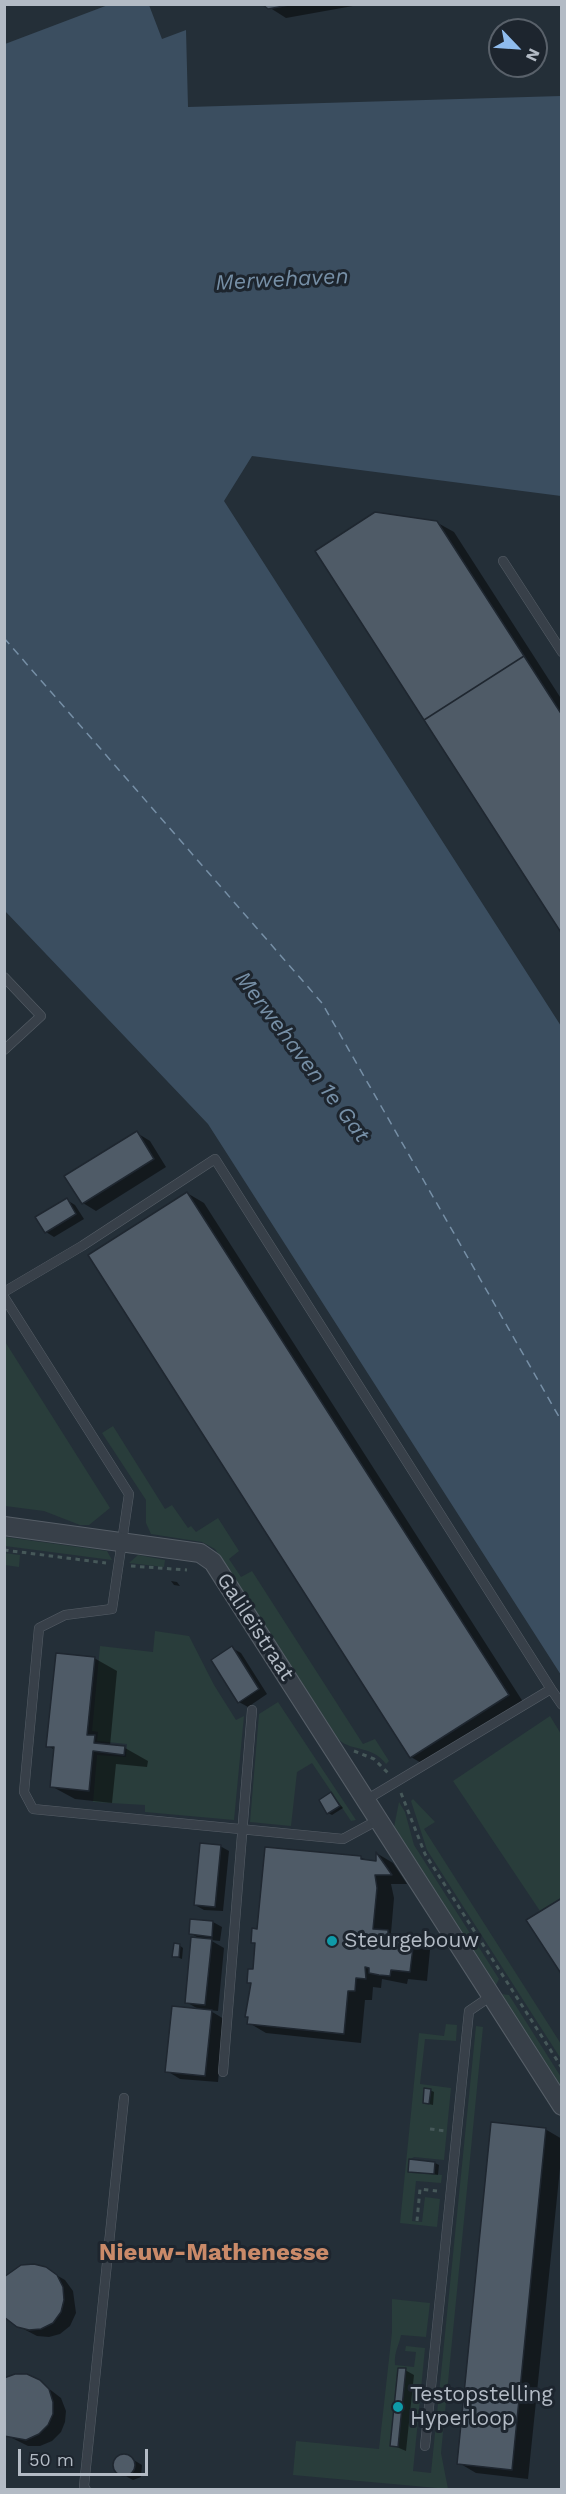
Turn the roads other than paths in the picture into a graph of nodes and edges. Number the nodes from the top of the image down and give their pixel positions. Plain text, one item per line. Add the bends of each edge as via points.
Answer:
1 (503, 561) dead end
2 (561, 652) edge
3 (4, 977) edge
4 (4, 1050) edge
5 (4, 1294) edge
6 (4, 1526) edge
7 (122, 1542) junction
8 (551, 1689) junction
9 (561, 1705) edge
10 (252, 1710) dead end
11 (366, 1800) junction
12 (378, 1820) junction
13 (241, 1829) junction
14 (491, 1996) junction
15 (223, 2072) dead end
16 (124, 2098) dead end
17 (561, 2106) edge
18 (425, 2446) dead end
19 (86, 2490) edge

1 - 2 lane
3 - 4 lane via 41,1016
5 - 7 lane via 129,1494
5 - 8 lane via 215,1159
6 - 7 street, Galileïstraat
7 - 11 street, Galileïstraat via 200,1553 213,1562
7 - 13 lane via 112,1609 65,1615 39,1628 24,1792 33,1809
8 - 9 lane
8 - 11 lane
10 - 13 lane
11 - 12 street, Galileïstraat
12 - 13 lane via 343,1839
12 - 14 street, Galileïstraat
13 - 15 lane
14 - 17 street, Galileïstraat
14 - 18 lane via 469,2011
16 - 19 lane

